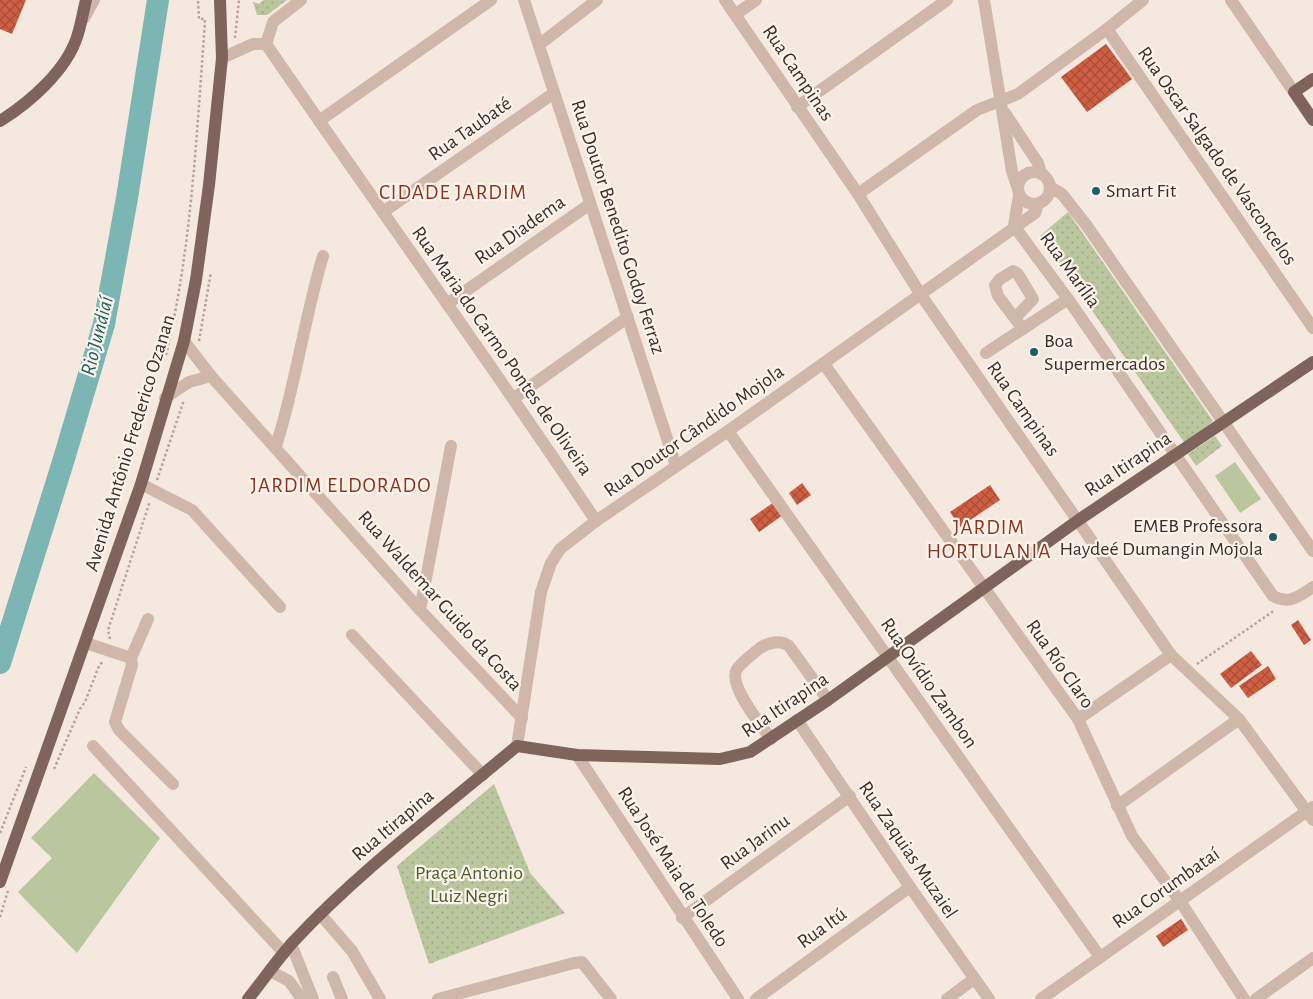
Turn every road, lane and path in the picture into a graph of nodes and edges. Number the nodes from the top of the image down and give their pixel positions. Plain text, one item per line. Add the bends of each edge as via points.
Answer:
1 (86, 0) edge
2 (94, 0) edge
3 (198, 0) edge
4 (220, 0) edge
5 (301, 0) edge
6 (491, 0) edge
7 (524, 0) edge
8 (597, 0) edge
9 (725, 0) edge
10 (756, 0) edge
11 (947, 0) edge
12 (984, 0) edge
13 (1143, 0) edge
14 (1231, 0) edge
15 (736, 14) junction
16 (80, 24) junction
17 (1107, 29) junction
18 (266, 44) junction
19 (540, 44) junction
20 (222, 58) junction
21 (1313, 79) edge
22 (1294, 92) junction
23 (554, 93) junction
24 (1002, 105) junction
25 (797, 107) junction
26 (1313, 120) edge
27 (0, 121) edge
28 (319, 121) junction
29 (1041, 173) junction
30 (1050, 187) junction
31 (1018, 190) junction
32 (858, 194) junction
33 (590, 204) junction
34 (1038, 204) junction
35 (383, 212) junction
36 (1014, 226) junction
37 (323, 256) dead end
38 (921, 295) junction
39 (1068, 299) junction
40 (447, 304) junction
41 (628, 317) junction
42 (1015, 318) dead end
43 (1313, 328) edge
44 (1022, 329) junction
45 (184, 341) junction
46 (986, 353) dead end
47 (165, 358) dead end
48 (1313, 362) edge
49 (824, 364) junction
50 (211, 376) junction
51 (165, 398) junction
52 (514, 398) junction
53 (1223, 422) junction
54 (728, 431) junction
55 (276, 446) junction
56 (451, 446) dead end
57 (1175, 455) junction
58 (676, 466) junction
59 (141, 484) junction
60 (596, 521) junction
61 (1077, 521) junction
62 (1313, 551) edge
63 (1313, 587) edge
64 (982, 588) junction
65 (1289, 601) junction
66 (280, 608) dead end
67 (420, 610) junction
68 (148, 619) dead end
69 (352, 635) dead end
70 (86, 643) junction
71 (1171, 655) junction
72 (887, 656) junction
73 (131, 658) junction
74 (1188, 670) junction
75 (828, 700) junction
76 (522, 718) junction
77 (1078, 719) junction
78 (1239, 719) junction
79 (798, 720) junction
80 (771, 739) junction
81 (93, 746) dead end
82 (517, 746) junction
83 (577, 755) junction
84 (27, 764) dead end
85 (483, 775) junction
86 (173, 784) dead end
87 (850, 796) junction
88 (1117, 806) junction
89 (1311, 813) edge
90 (0, 833) edge
91 (0, 882) edge
92 (910, 888) junction
93 (1180, 902) junction
94 (320, 914) junction
95 (682, 918) junction
96 (288, 948) junction
97 (1100, 957) junction
98 (1313, 958) edge
99 (270, 970) junction
100 (333, 977) dead end
101 (974, 979) junction
102 (248, 999) edge
103 (302, 999) edge
104 (313, 999) edge
105 (342, 999) edge
106 (380, 999) edge
107 (438, 999) edge
108 (611, 999) edge
109 (738, 999) edge
110 (756, 999) edge
111 (947, 999) edge
112 (989, 999) edge
113 (1041, 999) edge
114 (1244, 999) edge
115 (1256, 999) edge

1 - 16 main road
2 - 16 street
3 - 47 path via 199,19 205,19 188,237
4 - 20 main road, Avenida Antônio Frederico Ozanan
5 - 18 street via 273,22
6 - 28 street
7 - 19 street, Rua Doutor Benedito Godoy Ferraz
8 - 19 street
9 - 15 street, Rua Campinas
10 - 15 street
11 - 25 street
12 - 24 street
13 - 17 street
14 - 22 street
15 - 25 street, Rua Campinas
16 - 27 main road via 67,58 51,79
17 - 24 street
17 - 43 street, Rua Oscar Salgado de Vasconcelos
18 - 20 street via 253,44
18 - 28 street, Rua Maria do Carmo Pontes de Oliveira
19 - 23 street, Rua Doutor Benedito Godoy Ferraz
20 - 45 main road, Avenida Antônio Frederico Ozanan via 196,280
21 - 22 main road
22 - 26 main road
23 - 33 street, Rua Doutor Benedito Godoy Ferraz
23 - 35 street, Rua Taubaté
24 - 29 street
24 - 31 street
24 - 32 street via 977,110
25 - 32 street, Rua Campinas
28 - 35 street, Rua Maria do Carmo Pontes de Oliveira
29 - 30 street via 1048,179
29 - 31 street via 1026,173
30 - 34 street, Rua Doutor Cândido Mojola via 1045,200
30 - 53 street via 1062,194 1087,226
31 - 34 street via 1025,202
31 - 36 street
32 - 38 street, Rua Campinas
33 - 40 street, Rua Diadema
33 - 41 street, Rua Doutor Benedito Godoy Ferraz
34 - 36 street, Rua Doutor Cândido Mojola via 1035,213
35 - 40 street, Rua Maria do Carmo Pontes de Oliveira
36 - 38 street, Rua Doutor Cândido Mojola
36 - 39 street, Rua Marília
37 - 55 street
38 - 49 street, Rua Doutor Cândido Mojola
38 - 61 street, Rua Campinas
39 - 44 street
39 - 57 street, Rua Marília
40 - 52 street, Rua Maria do Carmo Pontes de Oliveira
41 - 52 street
41 - 58 street, Rua Doutor Benedito Godoy Ferraz
42 - 44 street
44 - 46 street
45 - 50 street, Rua Waldemar Guido da Costa
45 - 51 main road, Avenida Antônio Frederico Ozanan
48 - 53 main road, Rua Itirapina
49 - 54 street, Rua Doutor Cândido Mojola
49 - 64 street, Rua Río Claro
50 - 51 street via 189,382
50 - 55 street, Rua Waldemar Guido da Costa
51 - 59 main road, Avenida Antônio Frederico Ozanan
52 - 60 street, Rua Maria do Carmo Pontes de Oliveira
53 - 57 main road, Rua Itirapina
53 - 62 street
54 - 58 street, Rua Doutor Cândido Mojola
54 - 72 street, Rua Ovídio Zambon
55 - 67 street, Rua Waldemar Guido da Costa
56 - 67 street
57 - 61 main road, Rua Itirapina
57 - 65 street, Rua Marília via 1273,596
58 - 60 street, Rua Doutor Cândido Mojola
59 - 66 street via 192,510
59 - 70 main road, Avenida Antônio Frederico Ozanan
60 - 76 street, Rua Doutor Cândido Mojola via 560,549 545,579
61 - 64 main road, Rua Itirapina
61 - 71 street, Rua Campinas
63 - 65 street
64 - 72 main road, Rua Itirapina
64 - 77 street, Rua Río Claro
65 - 74 path
67 - 76 street, Rua Waldemar Guido da Costa
68 - 73 street
69 - 85 street
70 - 73 street
70 - 91 main road, Avenida Antônio Frederico Ozanan
71 - 74 street, Rua Campinas
71 - 77 street
72 - 75 main road, Rua Itirapina
72 - 97 street, Rua Ovídio Zambon
73 - 86 street via 115,722
74 - 78 street, Rua Campinas
75 - 79 main road, Rua Itirapina
75 - 80 street via 789,646 784,642 762,647 737,669 735,678 740,694
76 - 82 street, Rua Doutor Cândido Mojola
77 - 88 street, Rua Río Claro
78 - 88 street
78 - 89 street, Rua Campinas
79 - 80 main road, Rua Itirapina
79 - 87 street, Rua Zaquias Muzaiel
80 - 83 main road, Rua Itirapina via 750,752 720,759
81 - 96 street
82 - 83 main road, Rua Itirapina
82 - 85 main road, Rua Itirapina
83 - 95 street, Rua José Maia de Toledo
84 - 90 path
85 - 94 main road, Rua Itirapina via 381,858
87 - 92 street, Rua Zaquias Muzaiel
87 - 95 street, Rua Jarinu
88 - 93 street, Rua Río Claro via 1132,836
89 - 93 street, Rua Corumbataí
92 - 101 street, Rua Zaquias Muzaiel
92 - 110 street, Rua Itú
93 - 97 street, Rua Corumbataí
93 - 114 street, Rua Río Claro
94 - 96 main road, Rua Itirapina
94 - 106 street via 352,951
95 - 109 street, Rua José Maia de Toledo
96 - 99 main road, Rua Itirapina
96 - 104 street
97 - 113 street, Rua Corumbataí
98 - 115 street
99 - 102 main road, Rua Itirapina
99 - 103 street via 289,981
100 - 105 street
101 - 111 street
101 - 112 street, Rua Zaquias Muzaiel
107 - 108 street via 574,962 582,962

